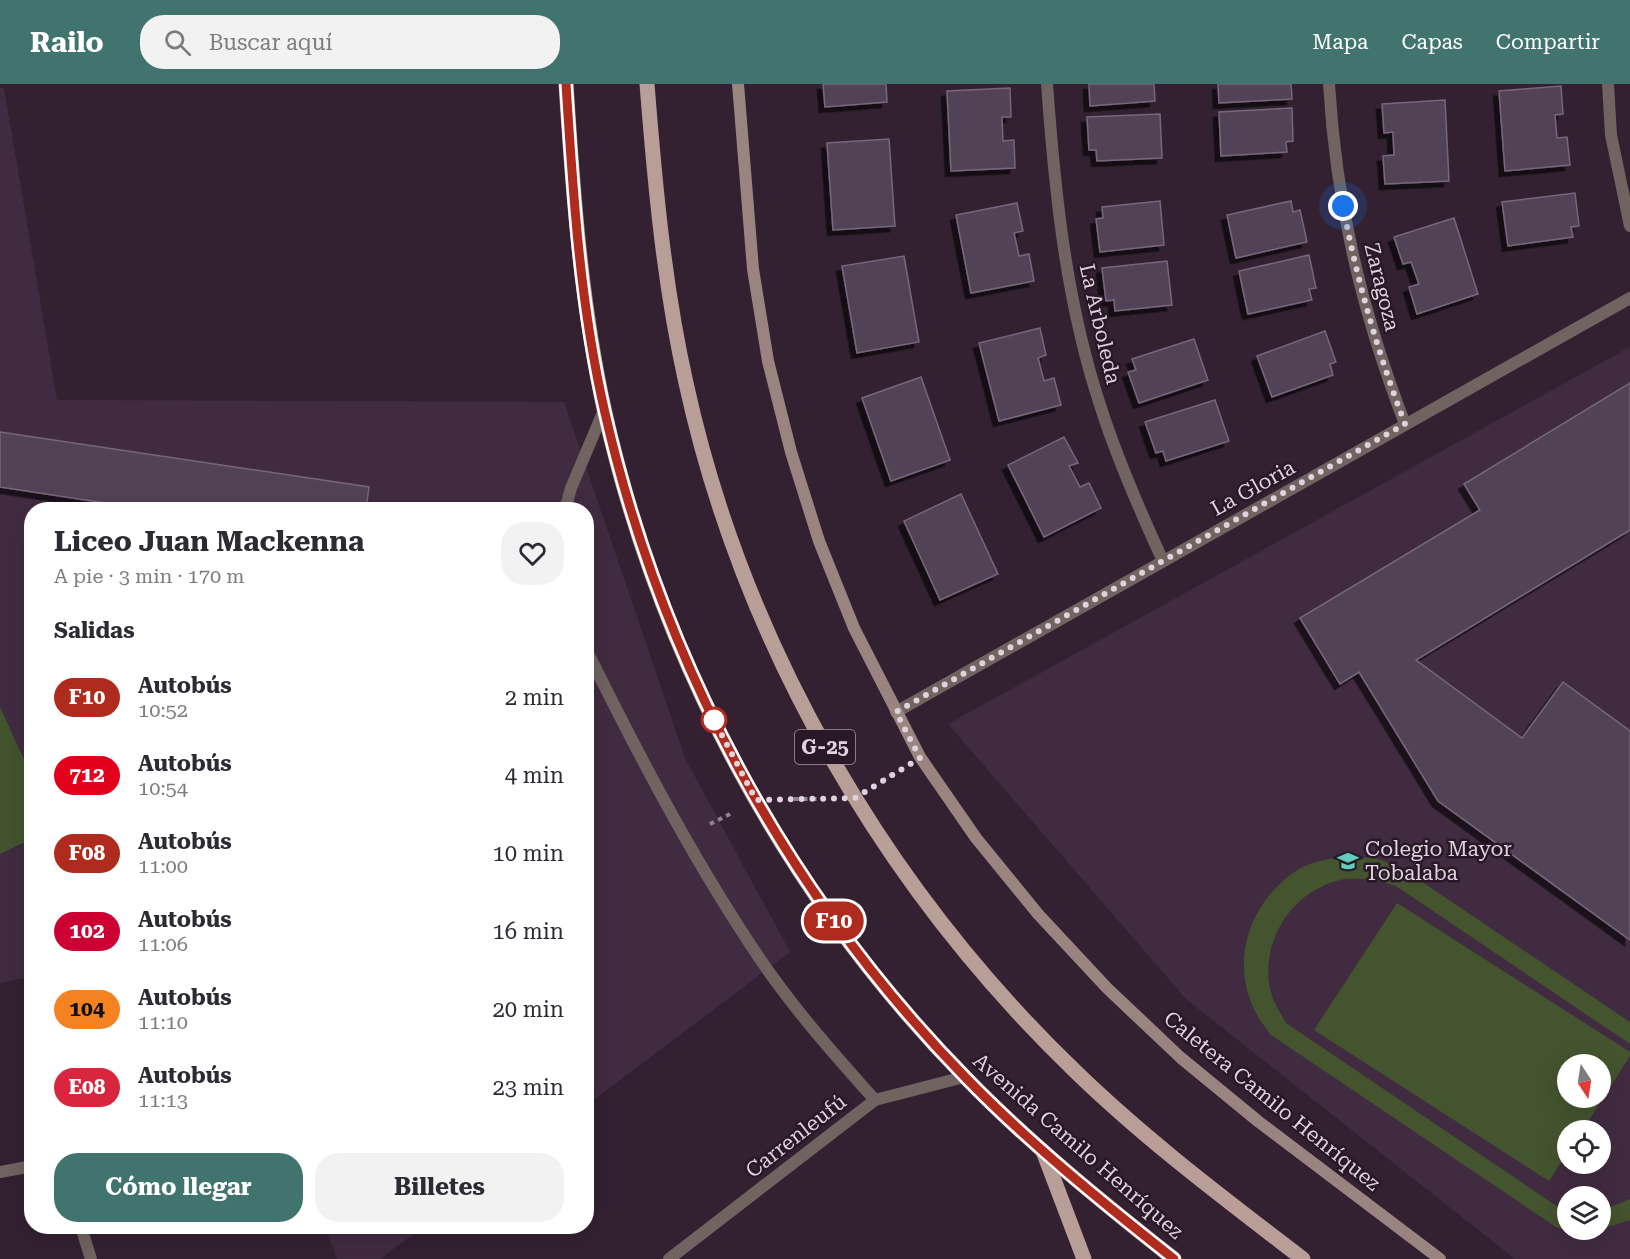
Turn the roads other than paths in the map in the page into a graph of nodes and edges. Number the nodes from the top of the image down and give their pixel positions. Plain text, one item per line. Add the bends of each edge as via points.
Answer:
1 (566, 84) edge
2 (647, 84) edge
3 (738, 84) edge
4 (1047, 84) edge
5 (1329, 84) edge
6 (1608, 84) edge
7 (1630, 226) edge
8 (1630, 298) edge
9 (604, 410) junction
10 (1405, 424) junction
11 (567, 502) edge
12 (1163, 561) junction
13 (594, 665) edge
14 (896, 712) junction
15 (964, 1077) junction
16 (875, 1100) junction
17 (1042, 1149) junction
18 (24, 1168) edge
19 (0, 1172) edge
20 (83, 1234) edge
21 (91, 1259) edge
22 (669, 1259) edge
23 (1084, 1259) edge
24 (1174, 1259) edge
25 (1303, 1259) edge
26 (1440, 1259) edge

1 - 9 main road, Avenida Camilo Henríquez via 577,237
2 - 25 main road, G-25 via 657,208 686,386 739,562 772,643 811,722 903,870 1011,1005 1142,1132
3 - 14 street, Caletera Camilo Henríquez via 753,269 768,361 791,452 824,552
4 - 12 street, La Arboleda via 1056,198 1078,327 1100,408 1128,485
5 - 10 street, Zaragoza via 1339,186 1355,269 1377,348
6 - 7 street via 1611,135
8 - 10 street, La Gloria
9 - 11 street
9 - 15 main road, Avenida Camilo Henríquez via 620,476 663,604 688,668 756,800 802,876 859,955
10 - 12 street, La Gloria
12 - 14 street, La Gloria
13 - 16 street via 631,741 750,945 806,1021
14 - 26 street, Caletera Camilo Henríquez via 920,758 976,838 1038,914 1107,988 1181,1058 1259,1122
15 - 16 street, Carrenleufú
15 - 17 main road, Avenida Camilo Henríquez
16 - 22 street, Carrenleufú
17 - 23 main road
17 - 24 main road, Avenida Camilo Henríquez
18 - 19 street
20 - 21 street

